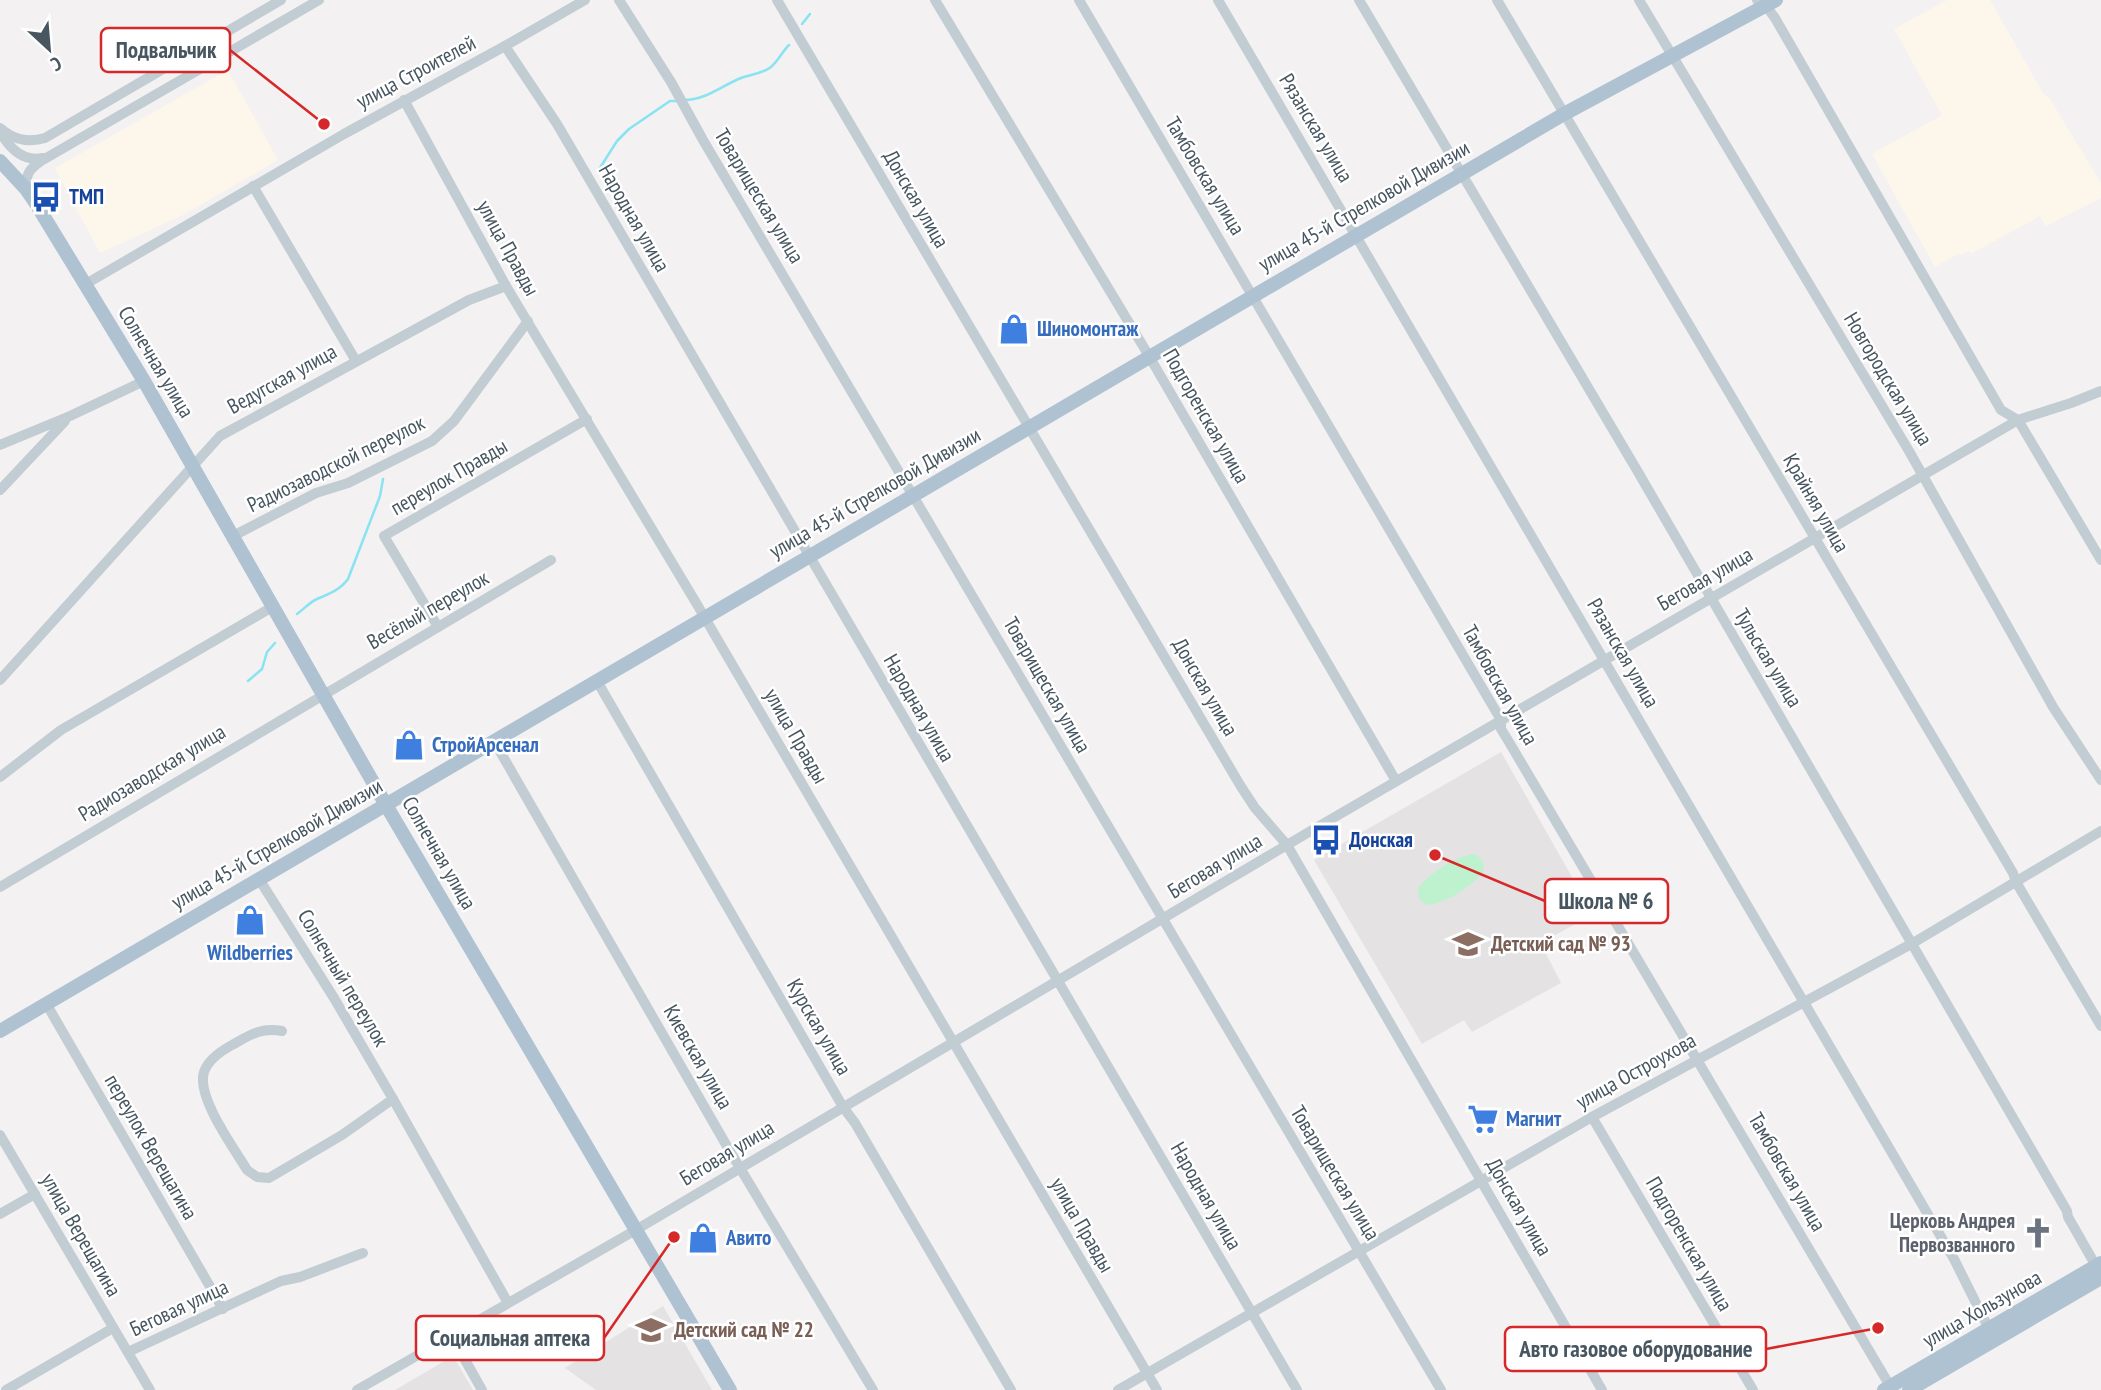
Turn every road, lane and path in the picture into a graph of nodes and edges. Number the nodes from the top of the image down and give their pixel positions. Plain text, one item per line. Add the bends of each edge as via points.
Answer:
1 (281, 0) edge
2 (319, 0) edge
3 (585, 0) edge
4 (619, 0) edge
5 (777, 0) edge
6 (935, 0) edge
7 (1079, 0) edge
8 (1218, 0) edge
9 (1359, 0) edge
10 (1497, 0) edge
11 (1639, 0) edge
12 (1766, 2) edge
13 (505, 46) junction
14 (1671, 54) junction
15 (404, 100) junction
16 (1564, 114) junction
17 (0, 130) edge
18 (49, 157) junction
19 (0, 161) edge
20 (1461, 174) junction
21 (253, 186) junction
22 (26, 189) junction
23 (1357, 235) junction
24 (84, 285) junction
25 (506, 286) junction
26 (1254, 295) junction
27 (528, 321) junction
28 (1149, 356) junction
29 (356, 361) junction
30 (144, 381) junction
31 (2101, 391) edge
32 (70, 416) junction
33 (587, 419) junction
34 (2018, 420) junction
35 (1029, 427) junction
36 (0, 445) edge
37 (194, 467) junction
38 (1923, 475) junction
39 (0, 490) edge
40 (914, 494) junction
41 (233, 536) junction
42 (1814, 538) junction
43 (808, 556) junction
44 (551, 559) dead end
45 (2101, 559) edge
46 (1710, 599) junction
47 (274, 606) junction
48 (705, 617) junction
49 (438, 626) junction
50 (1605, 660) junction
51 (0, 680) edge
52 (597, 681) junction
53 (324, 693) junction
54 (1501, 720) junction
55 (494, 741) junction
56 (0, 777) edge
57 (2101, 780) edge
58 (1396, 781) junction
59 (386, 805) junction
60 (2101, 831) edge
61 (1287, 845) junction
62 (259, 880) junction
63 (2016, 882) junction
64 (0, 887) edge
65 (1162, 920) junction
66 (1913, 943) junction
67 (1057, 981) junction
68 (1805, 1003) junction
69 (47, 1005) junction
70 (2101, 1026) edge
71 (0, 1031) edge
72 (282, 1031) dead end
73 (952, 1042) junction
74 (1696, 1060) junction
75 (393, 1099) junction
76 (843, 1107) junction
77 (1592, 1117) junction
78 (0, 1135) edge
79 (740, 1168) junction
80 (1482, 1180) junction
81 (35, 1194) junction
82 (0, 1214) edge
83 (634, 1231) junction
84 (1359, 1251) junction
85 (363, 1252) dead end
86 (2099, 1269) edge
87 (508, 1303) junction
88 (223, 1309) junction
89 (1252, 1312) junction
90 (113, 1328) junction
91 (1989, 1329) junction
92 (451, 1335) junction
93 (128, 1352) junction
94 (1147, 1373) junction
95 (1887, 1388) edge
96 (6, 1390) edge
97 (150, 1390) edge
98 (357, 1390) edge
99 (482, 1390) edge
100 (730, 1390) edge
101 (873, 1390) edge
102 (1011, 1390) edge
103 (1118, 1390) edge
104 (1157, 1390) edge
105 (1297, 1390) edge
106 (1441, 1390) edge
107 (1602, 1390) edge
108 (1753, 1390) edge
109 (1909, 1390) edge

1 - 17 street via 45,138 21,140
2 - 18 street
3 - 13 street, улица Строителей
4 - 40 street, Товарищеская улица
5 - 35 street, Донская улица
6 - 28 street, Подгоренская улица
7 - 26 street, Тамбовская улица
8 - 23 street, Рязанская улица
9 - 20 street, Тульская улица
10 - 16 street, Крайняя улица
11 - 14 street, Новгородская улица
12 - 14 main road, улица 45-й Стрелковой Дивизии
12 - 34 street via 2001,410
13 - 15 street, улица Строителей
13 - 43 street, Народная улица via 557,124
14 - 16 main road, улица 45-й Стрелковой Дивизии
14 - 38 street, Новгородская улица
15 - 21 street, улица Строителей
15 - 25 street, улица Правды
16 - 20 main road, улица 45-й Стрелковой Дивизии
16 - 42 street, Крайняя улица
17 - 18 street via 15,152 33,160
18 - 22 street via 26,175
19 - 22 main road, Солнечная улица
20 - 23 main road, улица 45-й Стрелковой Дивизии
20 - 46 street, Тульская улица
21 - 24 street, улица Строителей
21 - 29 street
22 - 24 main road, Солнечная улица
23 - 26 main road, улица 45-й Стрелковой Дивизии
23 - 50 street, Рязанская улица
24 - 30 main road, Солнечная улица
25 - 27 street, улица Правды
25 - 29 street, Ведугская улица via 469,300
26 - 28 main road, улица 45-й Стрелковой Дивизии
26 - 54 street, Тамбовская улица
27 - 33 street, улица Правды
27 - 41 street, Радиозаводской переулок via 454,421 432,441
28 - 35 main road, улица 45-й Стрелковой Дивизии
28 - 58 street, Подгоренская улица
29 - 37 street, Ведугская улица via 234,426
30 - 32 street
30 - 37 main road, Солнечная улица
31 - 34 street, Беговая улица
32 - 36 street
32 - 39 street
33 - 48 street, улица Правды
33 - 49 street, переулок Правды via 384,536
34 - 38 street, Беговая улица
34 - 45 street
35 - 40 main road, улица 45-й Стрелковой Дивизии
35 - 61 street, Донская улица via 1240,785
37 - 41 main road, Солнечная улица
37 - 51 street, Ведугская улица
38 - 42 street, Беговая улица
38 - 57 street, Новгородская улица via 2053,707
40 - 43 main road, улица 45-й Стрелковой Дивизии
40 - 65 street, Товарищеская улица
41 - 47 main road, Солнечная улица
42 - 46 street, Беговая улица
42 - 63 street, Крайняя улица
43 - 48 main road, улица 45-й Стрелковой Дивизии
43 - 67 street, Народная улица
44 - 49 street, Весёлый переулок
46 - 50 street, Беговая улица
46 - 66 street, Тульская улица
47 - 53 main road, Солнечная улица
47 - 56 street via 61,730
48 - 52 main road, улица 45-й Стрелковой Дивизии
48 - 73 street, улица Правды
49 - 53 street, Весёлый переулок
50 - 54 street, Беговая улица
50 - 68 street, Рязанская улица
52 - 55 main road, улица 45-й Стрелковой Дивизии
52 - 76 street, Курская улица
53 - 59 main road, Солнечная улица
53 - 64 street, Радиозаводская улица
54 - 58 street, Беговая улица
54 - 74 street, Тамбовская улица via 1501,729
55 - 59 main road, улица 45-й Стрелковой Дивизии
55 - 79 street, Киевская улица
58 - 61 street, Беговая улица
59 - 62 main road, улица 45-й Стрелковой Дивизии
59 - 83 main road, Солнечная улица
60 - 63 street, улица Остроухова
61 - 65 street, Беговая улица
61 - 80 street, Донская улица
62 - 69 main road, улица 45-й Стрелковой Дивизии
62 - 75 street, Солнечный переулок
63 - 66 street, улица Остроухова
63 - 70 street, Крайняя улица
65 - 67 street, Беговая улица
65 - 84 street, Товарищеская улица
66 - 68 street, улица Остроухова
66 - 86 street, Тульская улица
67 - 73 street, Беговая улица
67 - 89 street, Народная улица
68 - 74 street, улица Остроухова
68 - 91 street, Рязанская улица via 1954,1259
69 - 71 main road, улица 45-й Стрелковой Дивизии
69 - 88 street, переулок Верещагина
72 - 75 street via 258,1030 222,1051 204,1072 206,1099 247,1170 257,1177 269,1178
73 - 76 street, Беговая улица
73 - 94 street, улица Правды
74 - 77 street, улица Остроухова
74 - 95 street, Тамбовская улица
75 - 87 street, Солнечный переулок
76 - 79 street, Беговая улица
76 - 102 street, Курская улица
77 - 80 street, улица Остроухова
77 - 108 street, Подгоренская улица
78 - 81 street, улица Верещагина
79 - 83 street, Беговая улица
79 - 101 street, Киевская улица
80 - 84 street, улица Остроухова
80 - 107 street, Донская улица
81 - 82 street
81 - 90 street, улица Верещагина
83 - 87 street, Беговая улица
83 - 100 main road, Солнечная улица
84 - 89 street, улица Остроухова
84 - 106 street, Товарищеская улица
85 - 88 street, Беговая улица via 281,1281
86 - 91 main road, улица Хользунова
86 - 109 main road, улица Хользунова
87 - 92 street, Беговая улица
88 - 93 street, Беговая улица
89 - 94 street, улица Остроухова
89 - 105 street, Народная улица
90 - 93 street, улица Верещагина
90 - 96 street
91 - 95 main road, улица Хользунова
92 - 98 street, Беговая улица
92 - 99 street
93 - 97 street, улица Верещагина
94 - 103 street, улица Остроухова
94 - 104 street, улица Правды

